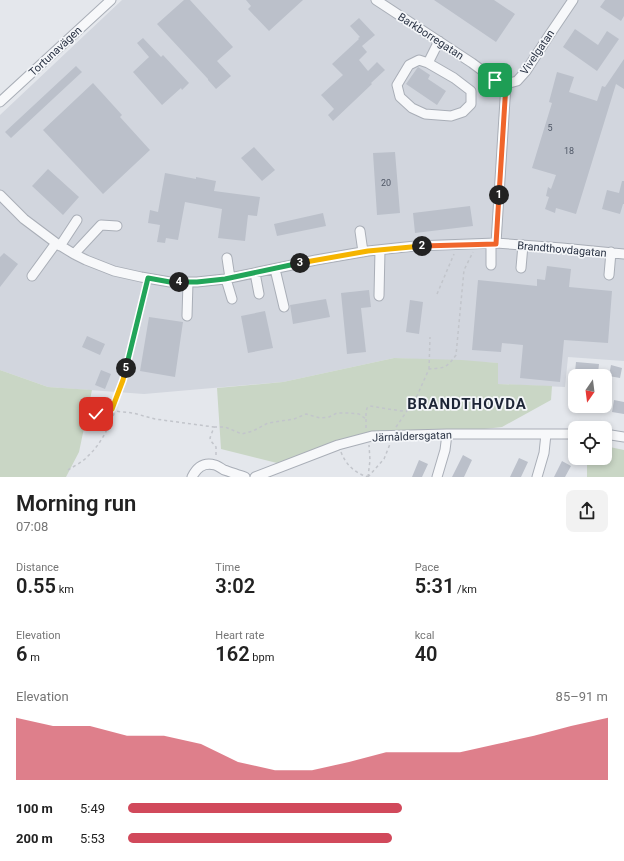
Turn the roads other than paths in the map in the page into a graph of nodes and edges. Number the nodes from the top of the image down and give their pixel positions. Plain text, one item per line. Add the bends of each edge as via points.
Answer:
1 (111, 0) edge
2 (376, 0) edge
3 (573, 0) edge
4 (439, 41) junction
5 (428, 62) junction
6 (506, 84) junction
7 (0, 102) edge
8 (0, 195) edge
9 (77, 220) dead end
10 (117, 226) dead end
11 (360, 231) dead end
12 (58, 244) junction
13 (494, 244) junction
14 (523, 245) junction
15 (380, 250) junction
16 (363, 252) junction
17 (611, 252) junction
18 (74, 254) junction
19 (624, 254) edge
20 (227, 258) dead end
21 (491, 265) dead end
22 (522, 268) dead end
23 (275, 269) junction
24 (255, 273) junction
25 (609, 275) dead end
26 (32, 276) dead end
27 (228, 279) junction
28 (188, 282) junction
29 (259, 294) dead end
30 (379, 296) dead end
31 (232, 299) dead end
32 (284, 307) dead end
33 (187, 316) dead end
34 (447, 434) junction
35 (546, 434) junction
36 (568, 434) edge
37 (612, 435) edge
38 (624, 437) edge
39 (278, 473) edge
40 (192, 477) edge
41 (245, 477) edge
42 (255, 477) edge
43 (437, 477) edge
44 (536, 477) edge

1 - 7 street, Tortunavägen
2 - 4 street, Barkborregatan
3 - 6 street, Vivelgatan via 526,71 516,81
4 - 5 street
4 - 6 street, Barkborregatan via 495,80
5 - 5 street via 471,91 471,104 463,112 451,116 425,114 412,108 400,97 397,85 409,66 419,60
6 - 13 street
8 - 12 street, Brandthovdagatan via 24,219
9 - 12 street
10 - 18 street via 101,225
11 - 16 street
12 - 18 street, Brandthovdagatan
12 - 26 street
13 - 14 street, Brandthovdagatan
13 - 15 street, Brandthovdagatan via 415,246
13 - 21 street
14 - 17 street, Brandthovdagatan
14 - 22 street
15 - 16 street, Brandthovdagatan
15 - 30 street
16 - 23 street, Brandthovdagatan
17 - 19 street, Brandthovdagatan
17 - 25 street
18 - 28 street, Brandthovdagatan via 114,271 170,282
20 - 27 street
23 - 24 street, Brandthovdagatan
23 - 32 street
24 - 27 street, Brandthovdagatan
24 - 29 street
27 - 28 street, Brandthovdagatan
27 - 31 street
28 - 33 street
34 - 35 street, Järnåldersgatan
34 - 39 street, Järnåldersgatan via 372,436 310,455
34 - 43 street via 446,450
35 - 36 street, Järnåldersgatan
35 - 44 street via 544,453
37 - 38 street
39 - 42 street, Järnåldersgatan
40 - 41 street via 203,464 216,465

